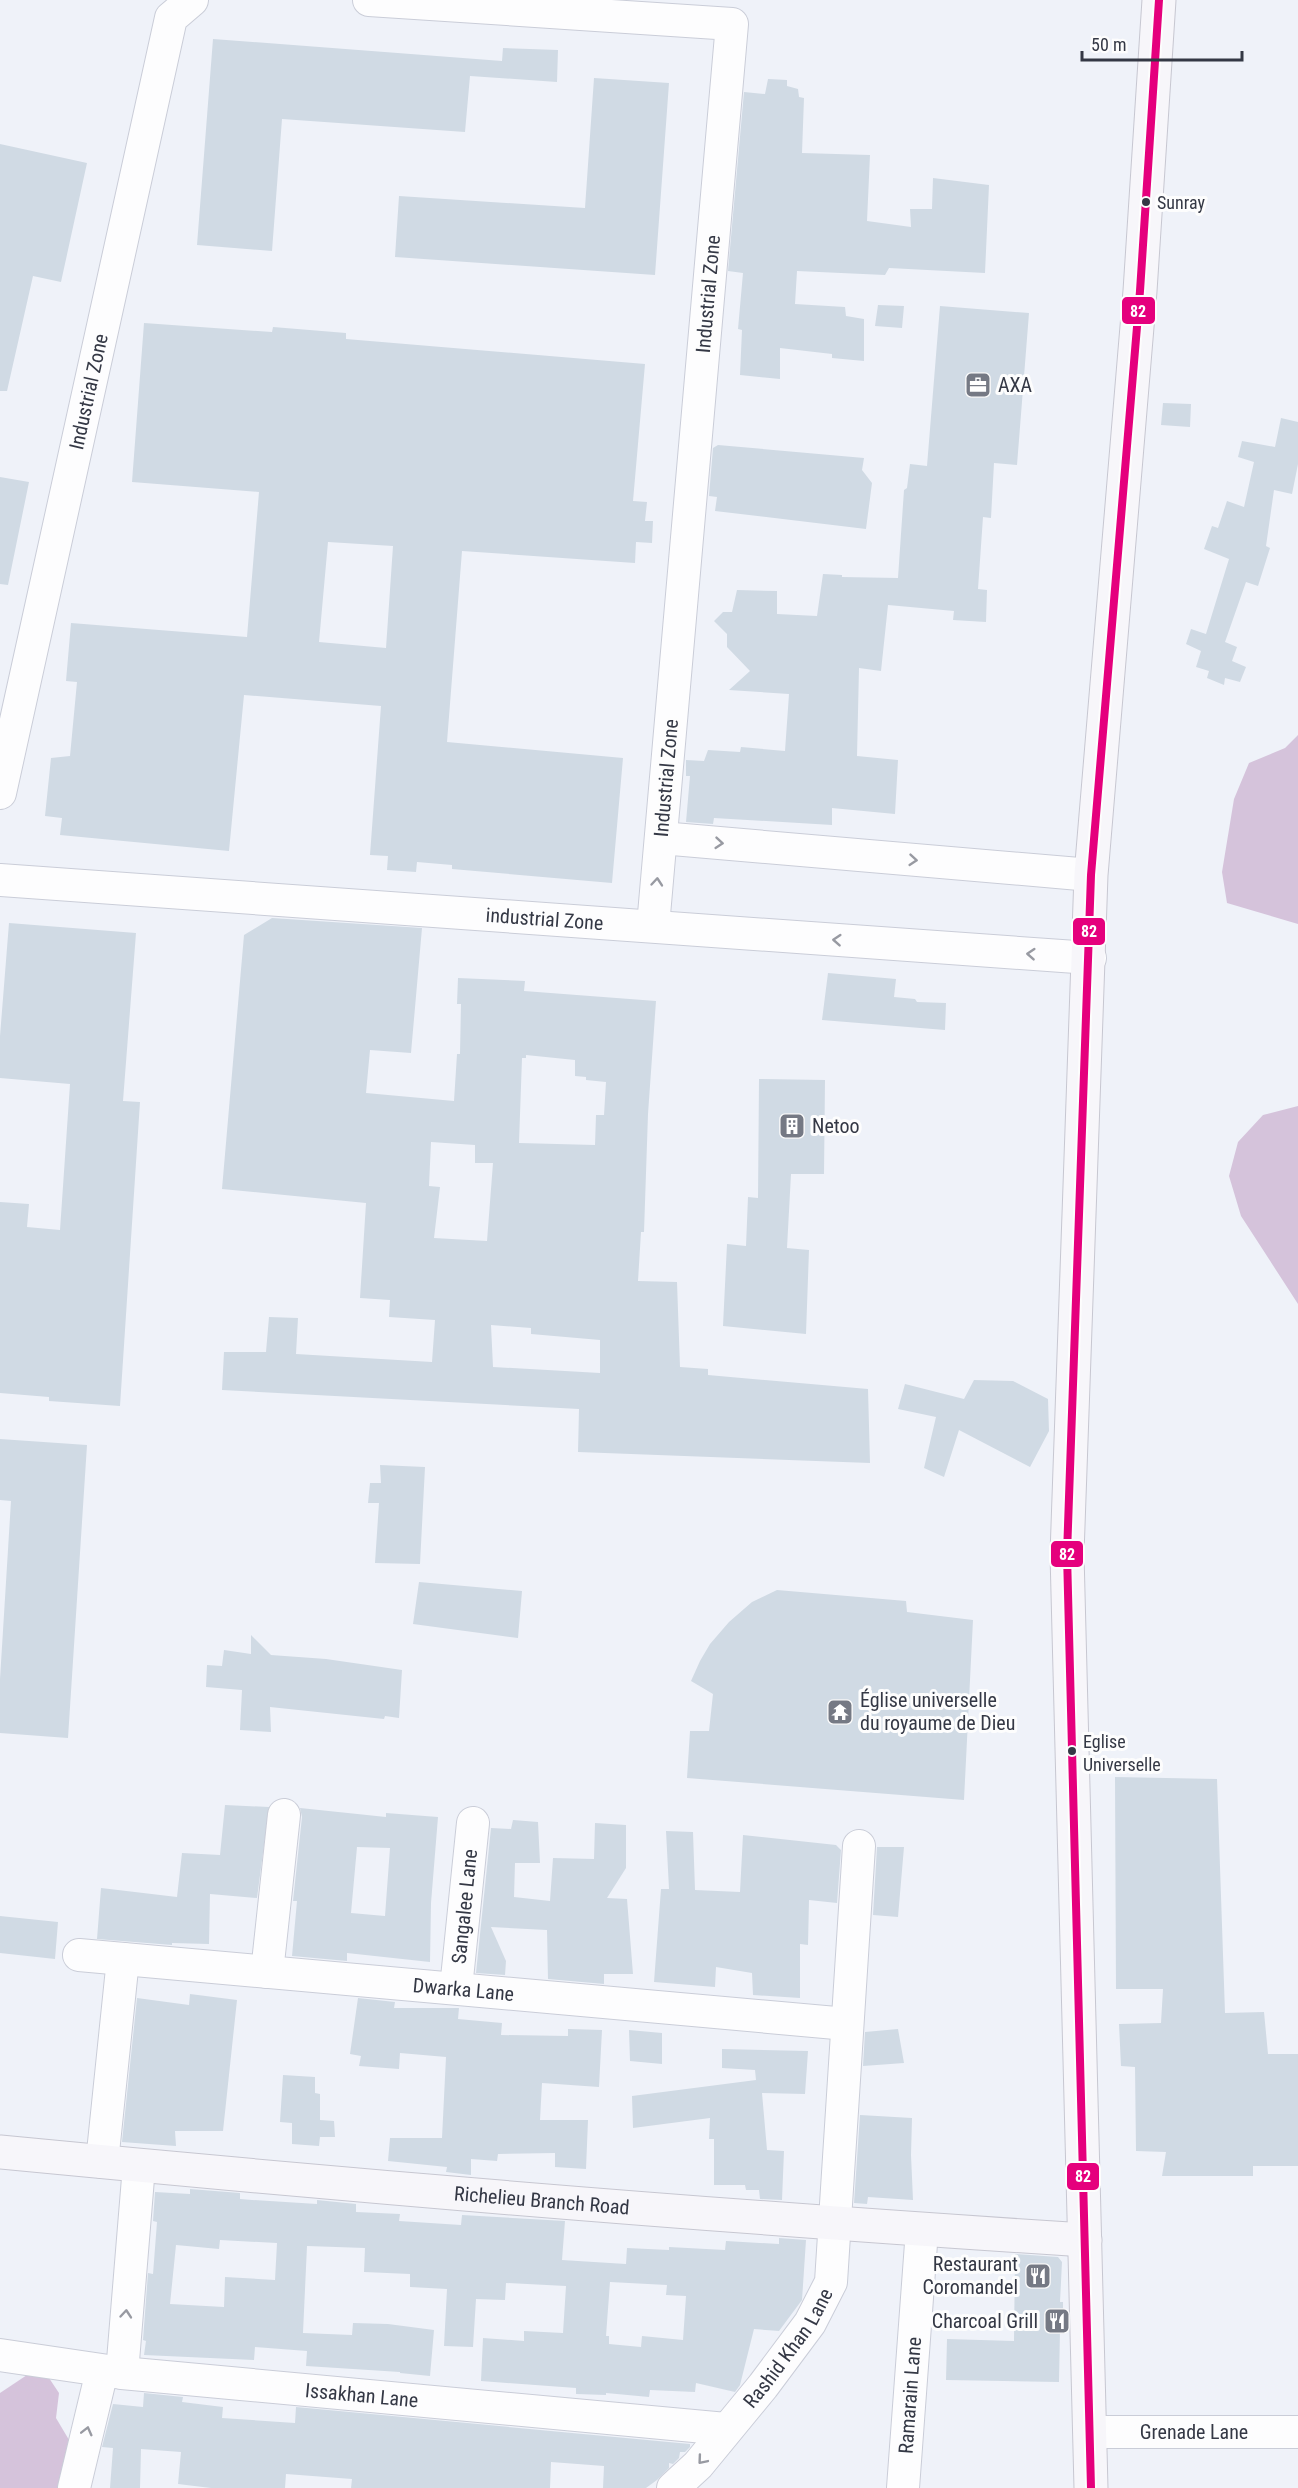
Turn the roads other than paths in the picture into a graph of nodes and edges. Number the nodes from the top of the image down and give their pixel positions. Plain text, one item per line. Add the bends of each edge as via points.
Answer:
1 (192, 0) edge
2 (369, 0) edge
3 (1159, 0) edge
4 (0, 793) edge
5 (661, 838) junction
6 (1091, 875) junction
7 (0, 880) edge
8 (653, 926) junction
9 (1090, 958) junction
10 (284, 1815) dead end
11 (473, 1823) dead end
12 (859, 1846) dead end
13 (79, 1956) dead end
14 (123, 1959) junction
15 (267, 1972) junction
16 (456, 1988) junction
17 (847, 2024) junction
18 (0, 2152) edge
19 (102, 2162) junction
20 (139, 2166) junction
21 (834, 2223) junction
22 (922, 2230) junction
23 (1085, 2240) junction
24 (0, 2355) edge
25 (112, 2372) junction
26 (726, 2429) junction
27 (1090, 2432) junction
28 (1298, 2432) edge
29 (74, 2488) edge
30 (673, 2488) edge
31 (903, 2488) edge
32 (1091, 2488) edge

1 - 4 street, Industrial Zone via 171,18
2 - 5 street, Industrial Zone via 732,24
3 - 6 main road via 1139,303
5 -> 6 street
8 -> 5 street, Industrial Zone
6 - 9 main road
7 - 8 street, industrial Zone
9 -> 8 street, industrial Zone
9 - 23 main road via 1067,1554
10 - 15 street
11 - 16 street, Sangalee Lane
12 - 17 street, Rashid Khan Lane
13 - 14 street, Dwarka Lane
14 - 15 street, Dwarka Lane
14 - 19 street
15 - 16 street, Dwarka Lane
16 - 17 street, Dwarka Lane
17 - 21 street, Rashid Khan Lane
18 - 19 main road, Richelieu Branch Road
19 - 20 main road, Richelieu Branch Road
20 - 21 main road, Richelieu Branch Road
25 -> 20 street
21 - 22 main road, Richelieu Branch Road
21 - 26 street, Rashid Khan Lane via 831,2282 810,2323
22 - 23 main road, Richelieu Branch Road
22 - 31 street, Ramarain Lane
23 - 27 main road
24 - 25 street, Issakhan Lane
25 - 26 street, Issakhan Lane
29 -> 25 street
26 -> 30 street, Rashid Khan Lane via 698,2465
27 - 28 street, Grenade Lane
27 - 32 main road

